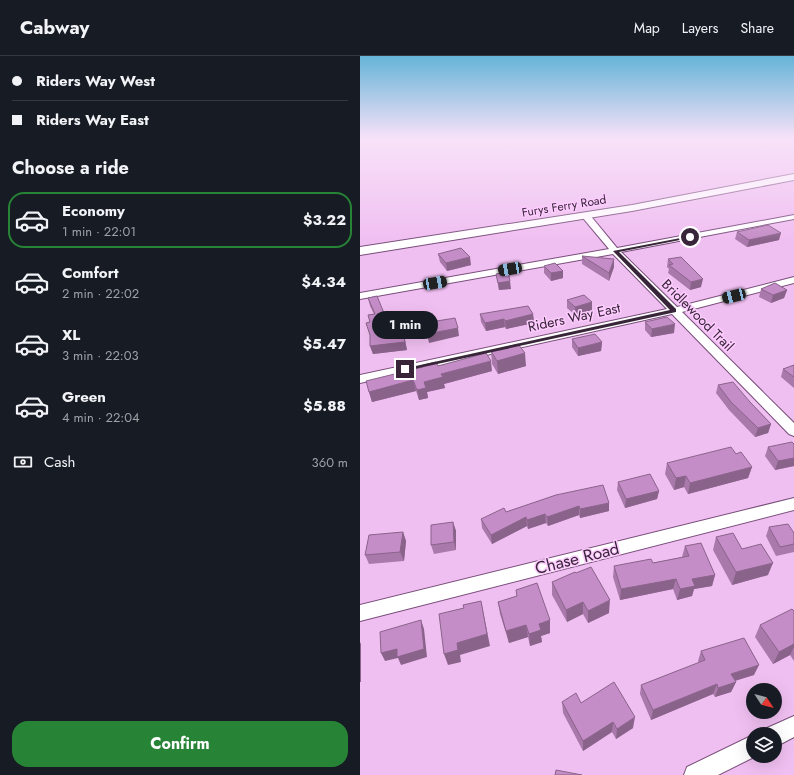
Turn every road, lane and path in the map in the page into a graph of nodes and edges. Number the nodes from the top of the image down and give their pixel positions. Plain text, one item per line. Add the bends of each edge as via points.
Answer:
1 (794, 177) edge
2 (586, 216) junction
3 (794, 217) edge
4 (360, 251) edge
5 (615, 251) junction
6 (794, 280) edge
7 (360, 296) edge
8 (674, 310) junction
9 (360, 379) edge
10 (794, 431) edge
11 (794, 504) edge
12 (360, 613) edge
13 (794, 726) edge
14 (782, 732) edge
15 (746, 750) edge
16 (696, 775) edge

1 - 2 main road, Furys Ferry Road
2 - 4 main road, Furys Ferry Road
2 - 5 street, Bridlewood Trail
3 - 5 street
5 - 7 street
5 - 8 street, Bridlewood Trail
6 - 8 street, Riders Way East
8 - 9 street, Riders Way East
8 - 10 street, Bridlewood Trail
11 - 12 street, Chase Road
13 - 14 street
15 - 16 street

